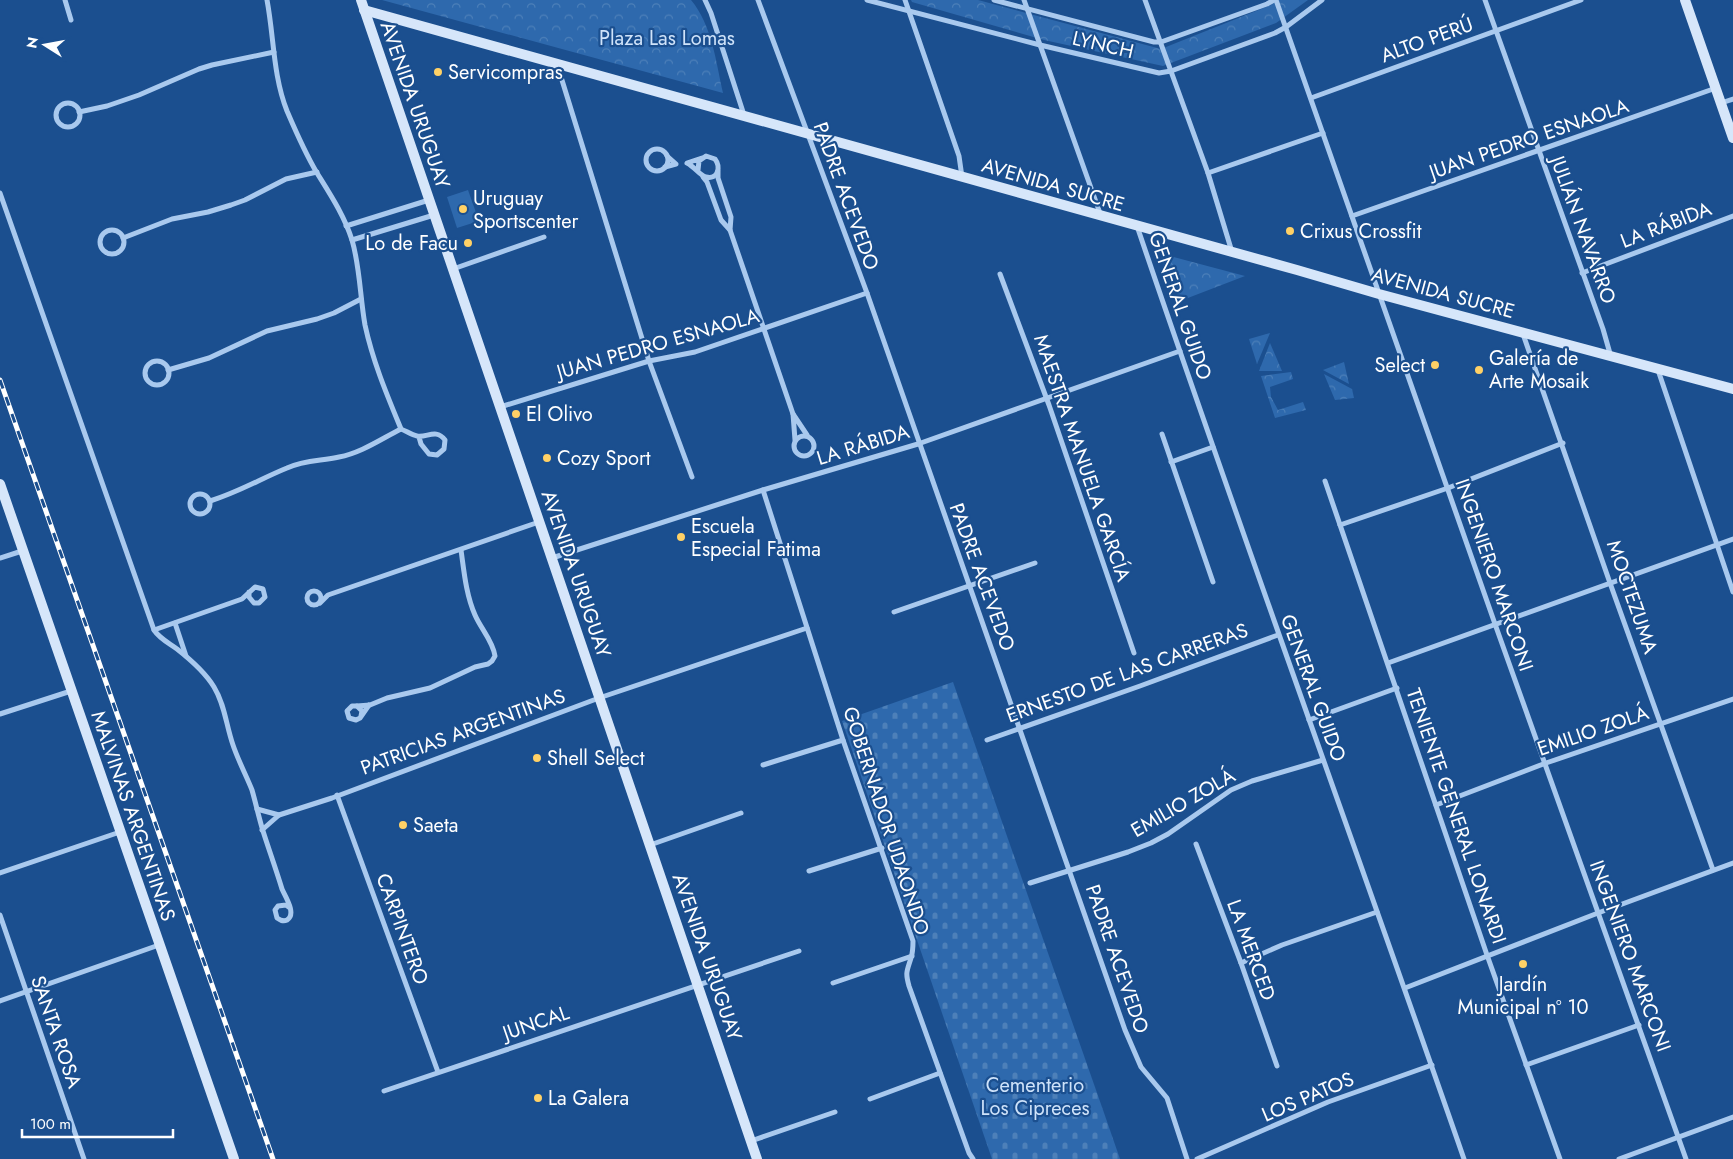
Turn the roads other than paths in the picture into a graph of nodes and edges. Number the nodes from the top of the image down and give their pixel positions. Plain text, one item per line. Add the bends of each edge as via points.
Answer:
1 (65, 0) edge
2 (267, 0) edge
3 (705, 0) edge
4 (758, 0) edge
5 (867, 0) edge
6 (906, 0) edge
7 (994, 0) edge
8 (1024, 0) edge
9 (1145, 0) edge
10 (1275, 0) edge
11 (1322, 0) edge
12 (1485, 0) edge
13 (1581, 0) edge
14 (1685, 0) edge
15 (362, 5) edge
16 (1028, 10) junction
17 (909, 11) junction
18 (71, 20) dead end
19 (1286, 27) junction
20 (1496, 31) junction
21 (1161, 42) junction
22 (1040, 46) junction
23 (274, 52) junction
24 (556, 63) junction
25 (1171, 71) junction
26 (1716, 88) junction
27 (1312, 98) junction
28 (1733, 99) edge
29 (1721, 104) junction
30 (79, 112) junction
31 (745, 115) junction
32 (807, 133) junction
33 (1323, 133) junction
34 (1733, 138) edge
35 (1539, 152) junction
36 (666, 155) junction
37 (702, 158) junction
38 (686, 163) junction
39 (676, 164) junction
40 (665, 167) junction
41 (698, 170) junction
42 (718, 171) junction
43 (316, 172) junction
44 (1208, 173) junction
45 (703, 177) junction
46 (962, 177) junction
47 (0, 194) edge
48 (429, 200) junction
49 (434, 215) junction
50 (1352, 216) junction
51 (1733, 216) edge
52 (1101, 217) junction
53 (346, 226) junction
54 (1137, 226) junction
55 (730, 230) junction
56 (544, 237) dead end
57 (123, 238) junction
58 (352, 240) junction
59 (1232, 252) junction
60 (453, 269) junction
61 (1582, 273) junction
62 (1000, 274) dead end
63 (866, 293) junction
64 (1378, 294) junction
65 (361, 299) junction
66 (764, 329) junction
67 (1523, 333) junction
68 (1180, 351) junction
69 (1611, 357) junction
70 (649, 362) junction
71 (1658, 369) junction
72 (168, 370) junction
73 (1733, 389) edge
74 (1046, 399) junction
75 (500, 407) junction
76 (792, 414) junction
77 (401, 429) junction
78 (1162, 434) dead end
79 (808, 436) junction
80 (420, 437) junction
81 (795, 441) junction
82 (1563, 443) junction
83 (918, 444) junction
84 (1213, 447) junction
85 (1171, 462) junction
86 (692, 477) dead end
87 (1325, 481) dead end
88 (0, 484) edge
89 (1448, 488) junction
90 (763, 490) junction
91 (210, 501) junction
92 (539, 522) junction
93 (1340, 525) junction
94 (1733, 540) edge
95 (1717, 546) junction
96 (461, 550) junction
97 (22, 551) junction
98 (0, 558) edge
99 (552, 558) junction
100 (1035, 563) dead end
101 (1213, 582) dead end
102 (1610, 584) junction
103 (969, 587) junction
104 (249, 592) junction
105 (1733, 592) edge
106 (320, 593) junction
107 (328, 595) junction
108 (242, 599) junction
109 (252, 601) junction
110 (320, 603) junction
111 (894, 612) dead end
112 (175, 623) junction
113 (1495, 624) junction
114 (807, 628) junction
115 (154, 630) junction
116 (1278, 635) junction
117 (1134, 653) dead end
118 (186, 657) junction
119 (1388, 663) junction
120 (1397, 688) junction
121 (70, 691) junction
122 (599, 698) junction
123 (1733, 699) edge
124 (370, 705) junction
125 (357, 706) junction
126 (0, 714) edge
127 (361, 716) junction
128 (1308, 720) junction
129 (1661, 724) junction
130 (1020, 729) junction
131 (843, 740) junction
132 (987, 740) dead end
133 (1323, 760) junction
134 (1546, 763) junction
135 (763, 765) dead end
136 (337, 795) junction
137 (1436, 805) junction
138 (257, 810) junction
139 (741, 813) dead end
140 (279, 815) junction
141 (262, 830) junction
142 (120, 832) junction
143 (1196, 844) dead end
144 (650, 845) junction
145 (882, 848) junction
146 (1733, 863) edge
147 (1713, 870) junction
148 (809, 871) dead end
149 (1070, 871) junction
150 (0, 874) edge
151 (1030, 883) dead end
152 (284, 894) junction
153 (278, 906) junction
154 (290, 908) junction
155 (1377, 912) junction
156 (1598, 912) junction
157 (0, 915) edge
158 (159, 945) junction
159 (799, 951) dead end
160 (1487, 955) junction
161 (912, 956) junction
162 (1241, 963) junction
163 (698, 984) junction
164 (833, 984) dead end
165 (1405, 988) junction
166 (27, 992) junction
167 (0, 1001) edge
168 (1639, 1025) junction
169 (1526, 1065) junction
170 (1277, 1066) dead end
171 (1432, 1066) junction
172 (438, 1072) junction
173 (940, 1073) junction
174 (384, 1091) dead end
175 (870, 1099) dead end
176 (835, 1112) dead end
177 (1733, 1117) edge
178 (1678, 1138) junction
179 (751, 1142) junction
180 (84, 1159) edge
181 (234, 1159) edge
182 (757, 1159) edge
183 (973, 1159) edge
184 (1187, 1159) edge
185 (1196, 1159) edge
186 (1464, 1159) edge
187 (1560, 1159) edge
188 (1619, 1159) edge
189 (1686, 1159) edge

1 - 18 street
2 - 23 street
3 - 31 street
4 - 32 street, PADRE ACEVEDO
5 - 17 street, LYNCH
6 - 17 street
7 - 16 street, LYNCH
8 - 16 street
9 - 21 street
10 - 19 street, INGENIERO MARCONI
10 - 21 street, LYNCH
11 - 19 street, LYNCH
12 - 20 street, JULIÁN NAVARRO
13 - 20 street, ALTO PERÚ
14 - 26 main road
15 - 24 main road, AVENIDA SUCRE
15 - 48 main road, AVENIDA URUGUAY
16 - 21 street, LYNCH via 1147,42
16 - 22 street
17 - 22 street, LYNCH
17 - 46 street via 959,156
19 - 25 street, LYNCH
19 - 27 street, INGENIERO MARCONI
20 - 27 street, ALTO PERÚ
20 - 35 street, JULIÁN NAVARRO
21 - 25 street
22 - 25 street, LYNCH via 1152,72
22 - 52 street
23 - 30 street via 212,65 139,95
23 - 43 street via 286,108
24 - 31 main road, AVENIDA SUCRE
24 - 70 street
25 - 44 street
26 - 29 main road
26 - 35 street, JUAN PEDRO ESNAOLA
27 - 33 street, INGENIERO MARCONI
28 - 29 street
29 - 34 main road
30 - 30 street via 72,104 64,104 58,108 56,116 62,126 70,127 76,123
31 - 32 main road, AVENIDA SUCRE
32 - 46 main road, AVENIDA SUCRE
32 - 63 street, PADRE ACEVEDO
33 - 44 street
33 - 50 street, INGENIERO MARCONI
35 - 50 street, JUAN PEDRO ESNAOLA
35 - 61 street, JULIÁN NAVARRO
36 - 39 street
36 - 40 street
36 - 40 street via 656,149 647,156 650,168 658,170
37 - 38 street
37 - 41 street
37 - 42 street via 715,159
38 - 39 street
38 - 41 street
39 - 40 street
41 - 45 street
42 - 45 street via 712,177
42 - 55 street via 731,217
43 - 53 street via 331,193
43 - 57 street via 286,179 231,205 172,219
44 - 59 street
45 - 55 street via 721,220
46 - 52 main road, AVENIDA SUCRE
47 - 115 street
48 - 49 main road, AVENIDA URUGUAY
48 - 53 street
49 - 58 street
49 - 60 main road, AVENIDA URUGUAY
50 - 64 street, INGENIERO MARCONI
51 - 61 street, LA RÁBIDA
52 - 54 main road, AVENIDA SUCRE
53 - 58 street
54 - 59 main road, AVENIDA SUCRE
54 - 68 street, GENERAL GUIDO
55 - 66 street
56 - 60 street
57 - 57 street via 111,230 104,234 101,245 105,252 116,254 124,246
58 - 65 street
59 - 64 main road, AVENIDA SUCRE
60 - 75 main road, AVENIDA URUGUAY
61 - 69 street, JULIÁN NAVARRO
62 - 74 street, MAESTRA MANUELA GARCÍA
63 - 66 street, JUAN PEDRO ESNAOLA
63 - 83 street, PADRE ACEVEDO
64 - 67 main road, AVENIDA SUCRE
64 - 89 street, INGENIERO MARCONI
65 - 72 street via 334,313 267,331 209,358
65 - 77 street via 373,360
66 - 70 street, JUAN PEDRO ESNAOLA via 695,352
66 - 76 street
67 - 69 main road, AVENIDA SUCRE
67 - 82 street, MOCTEZUMA
68 - 74 street, LA RÁBIDA
68 - 84 street, GENERAL GUIDO
69 - 71 main road, AVENIDA SUCRE
70 - 75 street, JUAN PEDRO ESNAOLA
70 - 86 street
71 - 73 main road, AVENIDA SUCRE
71 - 95 street
72 - 72 street via 161,362 153,362 145,370 146,378 159,384 165,381
74 - 83 street, LA RÁBIDA
74 - 117 street, MAESTRA MANUELA GARCÍA
75 - 92 main road, AVENIDA URUGUAY
76 - 79 street
76 - 81 street
77 - 80 street
77 - 91 street via 358,452 288,467 228,496
78 - 85 street
79 - 81 street via 800,436
79 - 81 street via 814,444 813,452 806,456 796,452
80 - 80 street via 424,450 429,454 437,455 444,449 444,440 438,434
82 - 89 street
82 - 102 street, MOCTEZUMA
83 - 90 street, LA RÁBIDA
83 - 103 street, PADRE ACEVEDO
84 - 85 street
84 - 116 street, GENERAL GUIDO
85 - 101 street
87 - 93 street, TENIENTE GENERAL LONARDI
88 - 97 main road, MALVINAS ARGENTINAS
89 - 93 street
89 - 113 street, INGENIERO MARCONI
90 - 99 street, LA RÁBIDA
90 - 114 street, GOBERNADOR UDAONDO
91 - 91 street via 206,495 197,494 191,498 190,504 195,513 202,514 207,511
92 - 96 street
92 - 99 main road, AVENIDA URUGUAY
93 - 119 street, TENIENTE GENERAL LONARDI
94 - 95 street
95 - 102 street
95 - 105 street
96 - 107 street
96 - 124 street via 471,604 495,656 488,664 475,666 430,688
97 - 98 street
97 - 121 main road, MALVINAS ARGENTINAS
99 - 122 main road, AVENIDA URUGUAY
100 - 103 street
102 - 113 street
102 - 129 street, MOCTEZUMA
103 - 111 street
103 - 130 street, PADRE ACEVEDO
104 - 108 street
104 - 109 street
104 - 109 street via 258,587 265,594 260,602
106 - 107 street
106 - 110 street
106 - 110 street via 313,590 306,597 311,605
107 - 110 street
108 - 109 street
108 - 112 street
112 - 115 street
112 - 118 street
113 - 119 street
113 - 134 street, INGENIERO MARCONI
114 - 122 street, PATRICIAS ARGENTINAS
114 - 131 street, GOBERNADOR UDAONDO
115 - 118 street
116 - 128 street, GENERAL GUIDO
116 - 130 street, ERNESTO DE LAS CARRERAS
118 - 138 street via 214,686
119 - 120 street, TENIENTE GENERAL LONARDI
120 - 128 street
120 - 137 street, TENIENTE GENERAL LONARDI
121 - 126 street
121 - 142 main road, MALVINAS ARGENTINAS
122 - 136 street, PATRICIAS ARGENTINAS
122 - 144 main road, AVENIDA URUGUAY
123 - 129 street, EMILIO ZOLÁ
124 - 125 street
124 - 127 street
125 - 127 street via 362,711
125 - 127 street via 350,707 348,716 353,720
128 - 133 street, GENERAL GUIDO
129 - 134 street, EMILIO ZOLÁ
129 - 147 street, MOCTEZUMA
130 - 132 street, ERNESTO DE LAS CARRERAS
130 - 149 street, PADRE ACEVEDO
131 - 135 street
131 - 145 street, GOBERNADOR UDAONDO
133 - 149 street, EMILIO ZOLÁ via 1231,790 1151,843
133 - 155 street, GENERAL GUIDO
134 - 137 street, EMILIO ZOLÁ
134 - 156 street, INGENIERO MARCONI
136 - 140 street, PATRICIAS ARGENTINAS
136 - 172 street, CARPINTERO
137 - 160 street, TENIENTE GENERAL LONARDI
138 - 140 street
138 - 141 street
139 - 144 street
140 - 141 street
141 - 152 street
142 - 150 street
142 - 158 main road, MALVINAS ARGENTINAS
143 - 162 street, LA MERCED
144 - 163 main road, AVENIDA URUGUAY
145 - 148 street
145 - 161 street, GOBERNADOR UDAONDO via 913,941
146 - 147 street
147 - 156 street
149 - 151 street, EMILIO ZOLÁ
149 - 184 street, PADRE ACEVEDO via 1133,1050 1141,1067 1166,1098
152 - 153 street
152 - 154 street
153 - 154 street
153 - 154 street via 275,916 281,921 290,916
155 - 162 street
155 - 165 street, GENERAL GUIDO
156 - 160 street
156 - 168 street, INGENIERO MARCONI
157 - 166 street, SANTA ROSA
158 - 166 street
158 - 181 main road, MALVINAS ARGENTINAS
159 - 163 street
160 - 165 street
160 - 169 street, TENIENTE GENERAL LONARDI
161 - 164 street
161 - 173 street, GOBERNADOR UDAONDO via 906,975
162 - 170 street, LA MERCED
163 - 172 street, JUNCAL
163 - 179 main road, AVENIDA URUGUAY
165 - 171 street, GENERAL GUIDO
166 - 167 street
166 - 180 street, SANTA ROSA
168 - 169 street
168 - 178 street, INGENIERO MARCONI
169 - 187 street, TENIENTE GENERAL LONARDI
171 - 185 street, LOS PATOS via 1328,1102
171 - 186 street, GENERAL GUIDO
172 - 174 street, JUNCAL
173 - 175 street
173 - 183 street, GOBERNADOR UDAONDO
176 - 179 street
177 - 178 street
178 - 188 street
178 - 189 street, INGENIERO MARCONI
179 - 182 main road, AVENIDA URUGUAY

